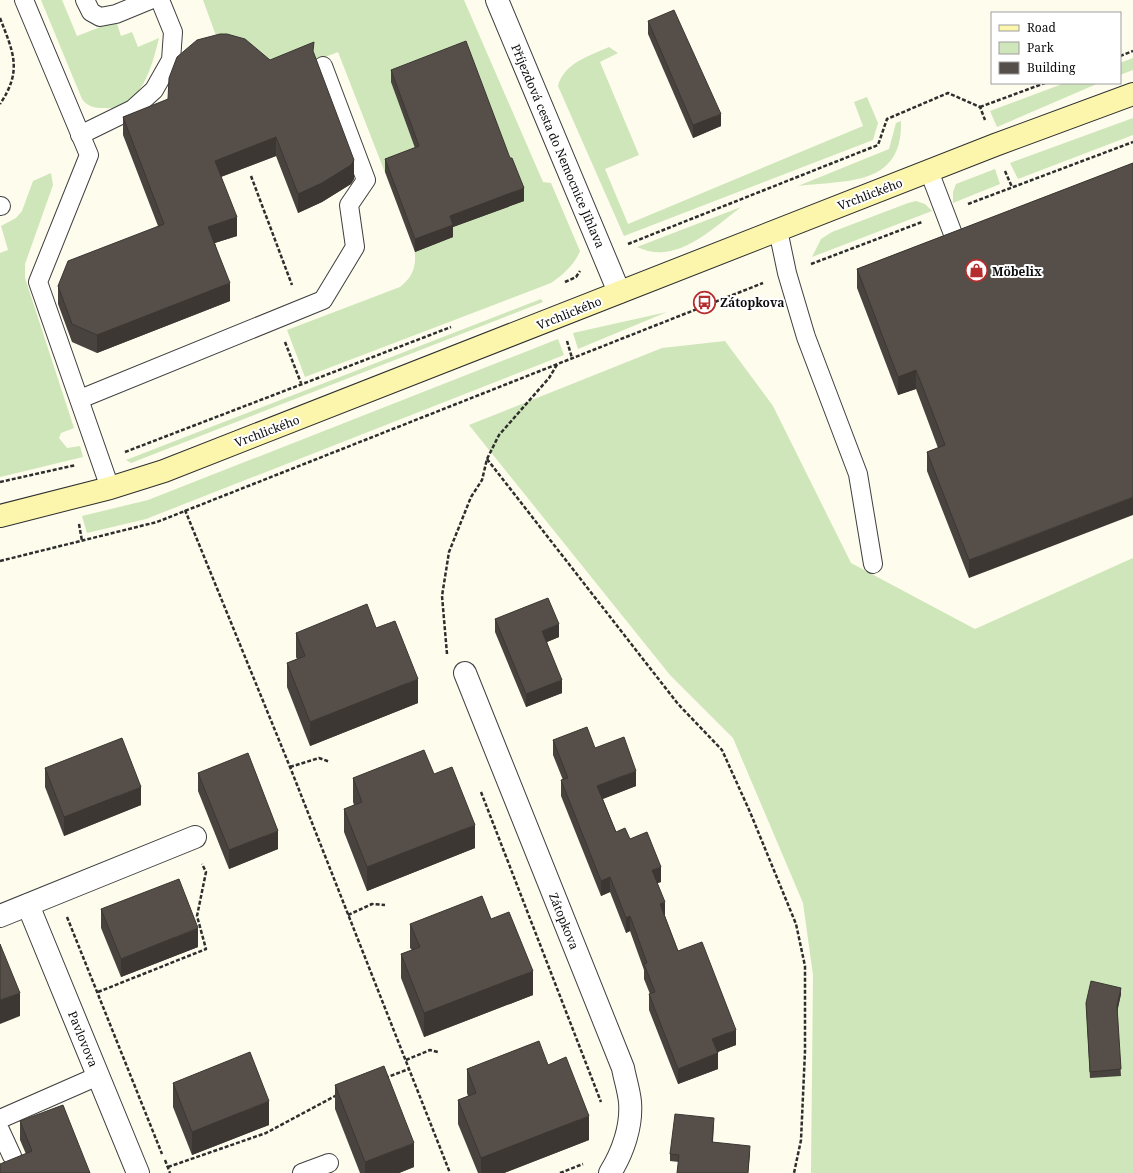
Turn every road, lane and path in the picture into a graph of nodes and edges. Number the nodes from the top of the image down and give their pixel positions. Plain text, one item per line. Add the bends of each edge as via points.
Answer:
1 (24, 0) edge
2 (85, 0) edge
3 (150, 0) edge
4 (160, 0) edge
5 (497, 0) edge
6 (0, 18) edge
7 (1133, 51) edge
8 (1121, 56) edge
9 (323, 66) dead end
10 (1042, 84) edge
11 (1133, 94) edge
12 (0, 104) edge
13 (80, 135) junction
14 (1133, 142) edge
15 (929, 171) junction
16 (251, 176) dead end
17 (945, 213) junction
18 (778, 230) junction
19 (953, 234) edge
20 (623, 246) dead end
21 (585, 266) dead end
22 (787, 273) junction
23 (563, 283) dead end
24 (619, 292) junction
25 (301, 308) junction
26 (276, 318) junction
27 (454, 325) dead end
28 (558, 363) junction
29 (301, 383) junction
30 (80, 399) junction
31 (487, 459) junction
32 (101, 461) junction
33 (66, 467) dead end
34 (0, 482) edge
35 (110, 488) junction
36 (185, 510) junction
37 (0, 516) edge
38 (0, 561) edge
39 (873, 564) dead end
40 (447, 661) dead end
41 (465, 673) dead end
42 (330, 762) dead end
43 (290, 767) junction
44 (193, 838) joint
45 (505, 856) dead end
46 (58, 893) junction
47 (28, 905) junction
48 (385, 905) dead end
49 (348, 915) junction
50 (0, 916) edge
51 (98, 992) junction
52 (438, 1052) dead end
53 (406, 1060) junction
54 (409, 1069) junction
55 (98, 1076) junction
56 (380, 1080) edge
57 (342, 1094) edge
58 (602, 1106) dead end
59 (0, 1119) edge
60 (0, 1130) edge
61 (12, 1156) dead end
62 (590, 1162) dead end
63 (329, 1163) dead end
64 (167, 1167) junction
65 (138, 1173) edge
66 (170, 1173) edge
67 (302, 1173) edge
68 (450, 1173) edge
69 (560, 1173) edge
70 (610, 1173) edge
71 (794, 1173) edge

1 - 13 lane
2 - 3 lane via 91,12 100,17 116,14
4 - 13 lane via 173,32 172,53 171,60 154,90 133,109
5 - 24 street, Příjezdová cesta do Nemocnice Jihlava
6 - 12 path via 11,44 15,72 8,92
7 - 8 path
9 - 25 lane via 366,180 349,205 355,247 323,300
10 - 20 path via 980,107 948,92 887,119 878,145
11 - 15 street, Vrchlického
13 - 30 lane via 89,155 38,282
14 - 17 path
15 - 17 lane
15 - 18 street, Vrchlického
16 - 25 path
17 - 19 lane
17 - 22 path
18 - 22 lane
18 - 24 street, Vrchlického
21 - 23 path via 576,276
22 - 28 path
22 - 39 lane via 806,337 858,474
24 - 35 street, Vrchlického via 171,468
25 - 26 lane
26 - 29 path
26 - 30 lane
27 - 29 path
28 - 31 path via 549,378 499,435
28 - 36 path
29 - 32 path
30 - 32 lane
31 - 40 path via 482,480 471,498 450,552 442,596
31 - 71 path via 678,704 722,750 750,812 796,924 805,966 801,1140
32 - 35 lane
33 - 34 path
35 - 37 street, Vrchlického
36 - 38 path via 157,522
36 - 43 path
41 - 70 street, Zátopkova via 623,1068 630,1103 628,1130 619,1158
42 - 43 path via 319,758
43 - 49 path
44 - 46 street
44 - 51 path via 206,872 197,916 206,949
45 - 58 path
46 - 47 street
46 - 51 path
47 - 50 street
47 - 55 street, Pavlovova
48 - 49 path via 372,904
49 - 53 path
51 - 64 path
52 - 53 path via 430,1050
53 - 54 path
54 - 56 path
54 - 68 path
55 - 59 lane
55 - 65 street, Pavlovova
57 - 64 path via 266,1133
60 - 61 lane
62 - 69 path
63 - 67 lane
64 - 66 path

